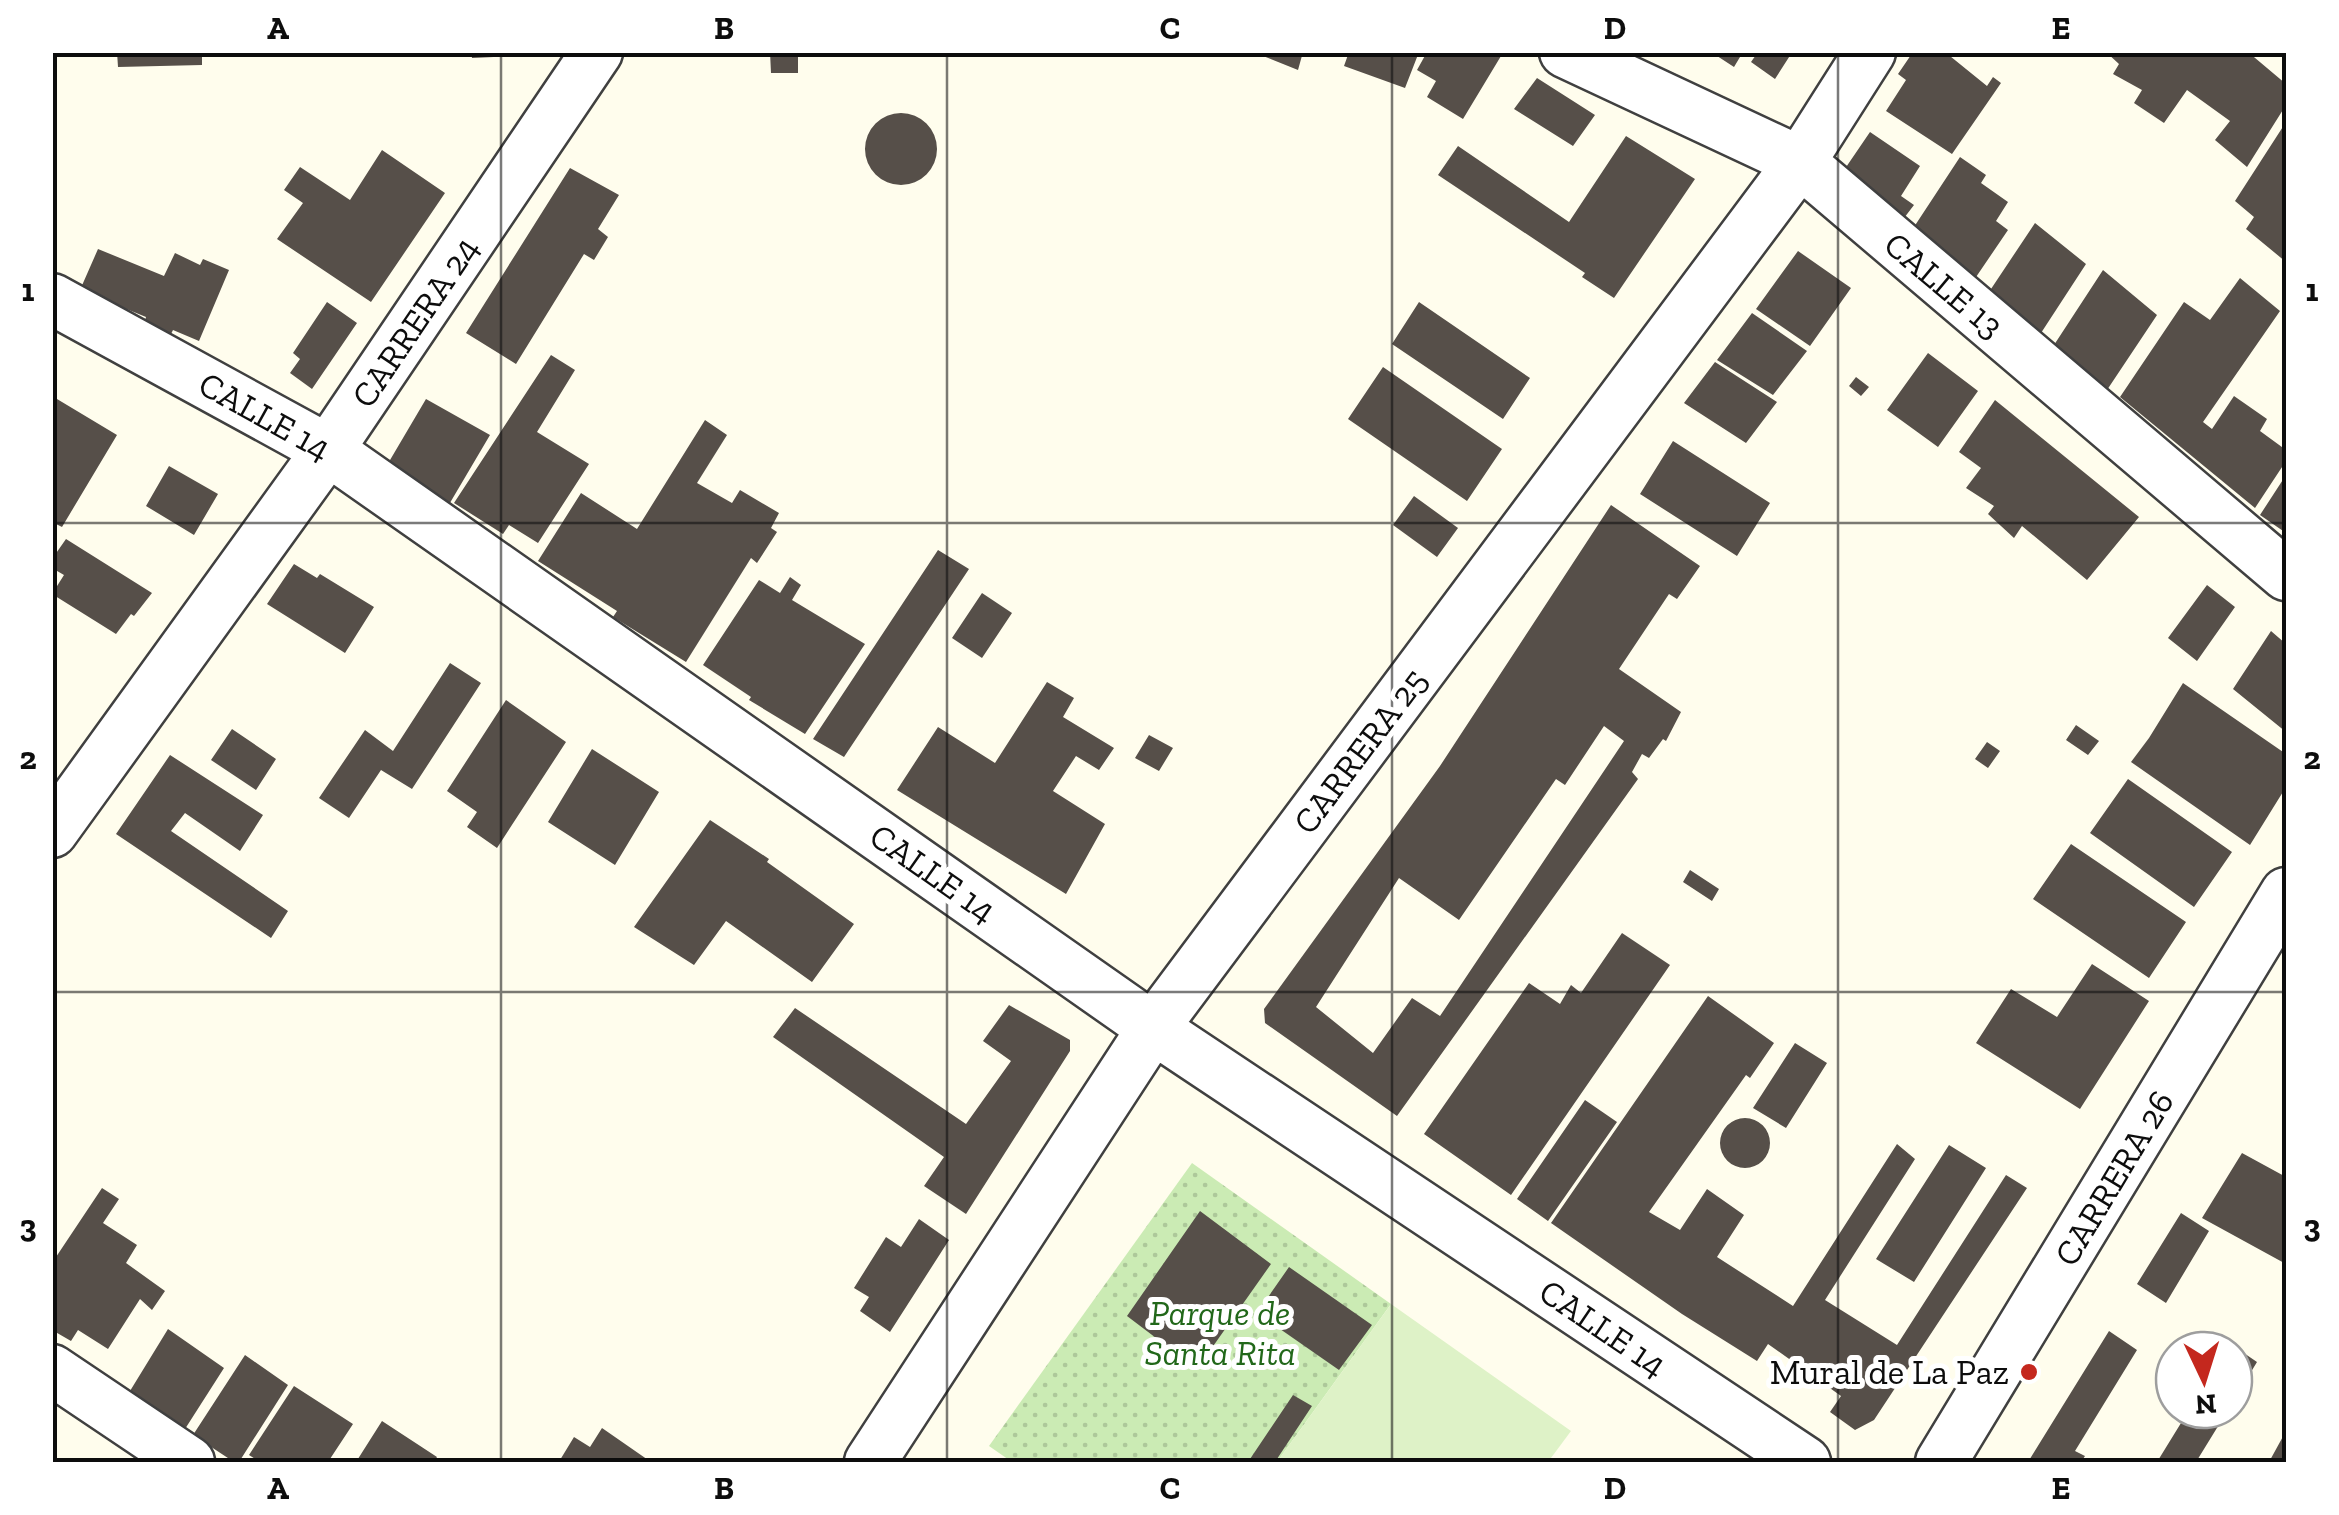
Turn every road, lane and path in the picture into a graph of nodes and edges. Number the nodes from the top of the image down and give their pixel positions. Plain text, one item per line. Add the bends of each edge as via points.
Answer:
1 (597, 52) edge
2 (1565, 52) edge
3 (1870, 52) edge
4 (1800, 162) junction
5 (52, 299) edge
6 (328, 450) junction
7 (2286, 574) edge
8 (52, 832) edge
9 (2286, 893) edge
10 (1153, 1028) junction
11 (52, 1370) edge
12 (188, 1462) edge
13 (870, 1462) edge
14 (1805, 1462) edge
15 (1941, 1462) edge

1 - 6 street, CARRERA 24
2 - 4 street, CALLE 13
3 - 4 street, CARRERA 25
4 - 7 street, CALLE 13
4 - 10 street, CARRERA 25
5 - 6 street, CALLE 14
6 - 8 street, CARRERA 24
6 - 10 street, CALLE 14
9 - 15 street, CARRERA 26
10 - 13 street, CARRERA 25
10 - 14 street, CALLE 14
11 - 12 street

